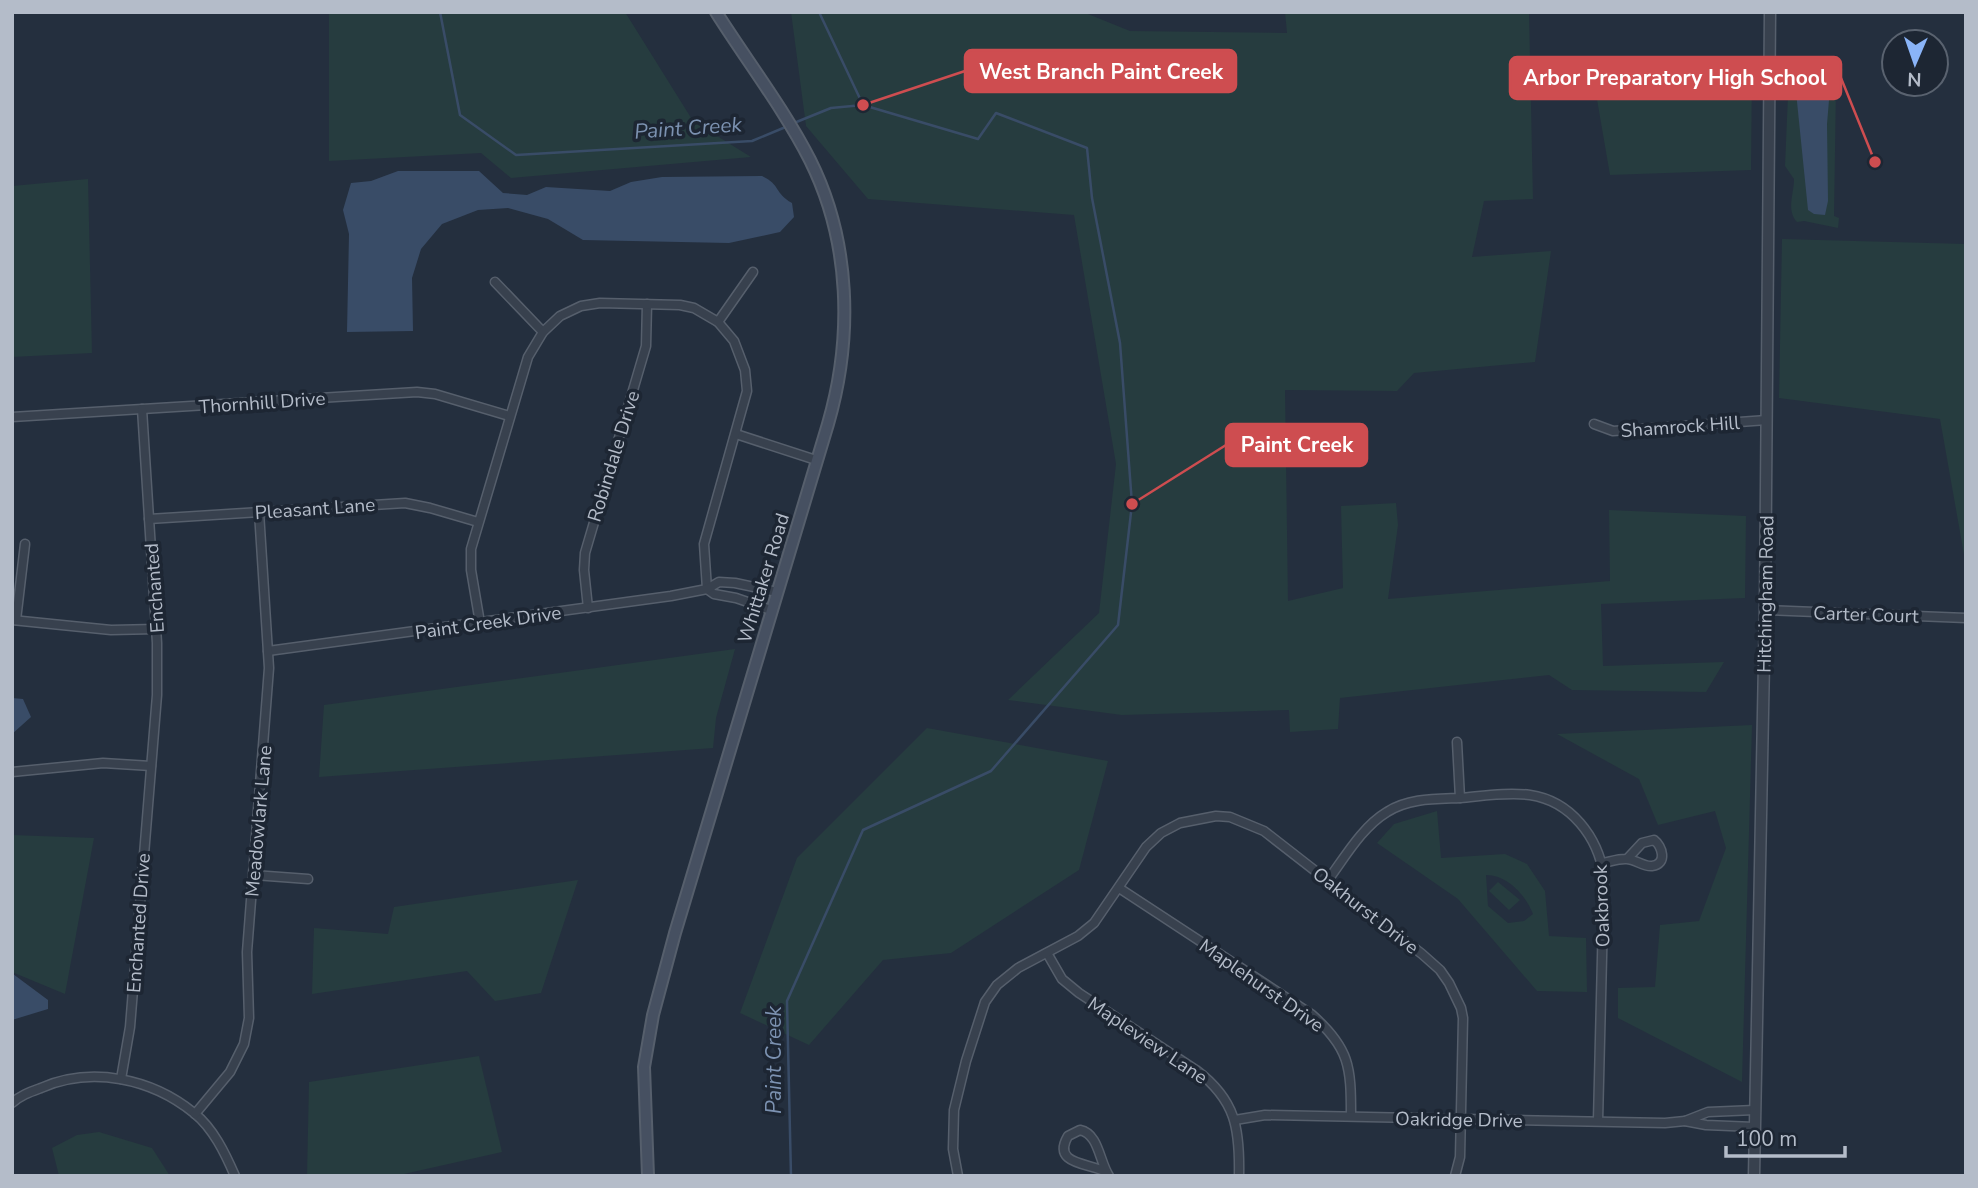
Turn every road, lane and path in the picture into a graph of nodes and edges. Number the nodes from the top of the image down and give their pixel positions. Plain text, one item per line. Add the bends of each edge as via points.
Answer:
1 (716, 12) edge
2 (1770, 12) edge
3 (753, 272) dead end
4 (495, 282) dead end
5 (647, 304) junction
6 (718, 322) junction
7 (543, 332) junction
8 (142, 409) junction
9 (509, 416) junction
10 (12, 417) edge
11 (1767, 421) junction
12 (1594, 424) dead end
13 (736, 434) junction
14 (816, 460) junction
15 (259, 512) junction
16 (149, 519) junction
17 (478, 522) junction
18 (25, 544) dead end
19 (707, 589) junction
20 (777, 593) junction
21 (588, 608) junction
22 (771, 610) junction
23 (1765, 610) junction
24 (1966, 618) edge
25 (14, 620) edge
26 (480, 623) junction
27 (156, 629) junction
28 (268, 651) junction
29 (1457, 742) dead end
30 (151, 766) junction
31 (12, 772) edge
32 (1460, 798) junction
33 (1628, 858) dead end
34 (1602, 863) junction
35 (253, 875) junction
36 (308, 879) dead end
37 (1328, 880) junction
38 (1119, 888) junction
39 (1047, 953) junction
40 (121, 1079) junction
41 (12, 1103) edge
42 (1755, 1110) junction
43 (195, 1114) junction
44 (1351, 1116) junction
45 (1461, 1119) junction
46 (1235, 1120) junction
47 (1598, 1121) junction
48 (1685, 1121) junction
49 (1754, 1127) junction
50 (1108, 1174) edge
51 (235, 1176) edge
52 (648, 1176) edge
53 (958, 1176) edge
54 (1239, 1176) edge
55 (1455, 1176) edge
56 (1754, 1176) edge

1 - 14 main road, Whittaker Road via 797,137 831,215 844,288 844,335 841,374
2 - 11 street, Hitchingham Road
3 - 6 street
4 - 7 street
5 - 6 street via 694,308
5 - 7 street via 581,306 560,316
5 - 21 street, Robindale Drive via 646,346 585,553
6 - 13 street via 734,341 745,370 746,400
7 - 9 street via 528,357
8 - 9 street, Thornhill Drive via 417,393
8 - 10 street, Thornhill Drive
8 - 16 street, Enchanted
9 - 17 street
11 - 12 street, Shamrock Hill via 1613,431
11 - 23 street, Hitchingham Road
13 - 14 street
13 - 19 street via 704,544
14 - 20 main road, Whittaker Road
15 - 16 street, Pleasant Lane
15 - 17 street, Pleasant Lane via 405,503
15 - 28 street, Meadowlark Lane
16 - 27 street, Enchanted
17 - 26 street via 470,558
18 - 25 street
19 - 20 street, Paint Creek Drive via 726,582
19 - 21 street, Paint Creek Drive
19 - 22 street, Paint Creek Drive
20 - 22 main road, Whittaker Road
21 - 26 street, Paint Creek Drive
22 - 52 main road, Whittaker Road via 653,1015 644,1067
23 - 24 street, Carter Court
23 - 42 street, Hitchingham Road
25 - 27 street via 111,630
26 - 28 street, Paint Creek Drive
27 - 30 street, Enchanted
28 - 35 street, Meadowlark Lane
29 - 32 street
30 - 31 street via 103,763
30 - 40 street, Enchanted Drive via 130,1027
32 - 34 street, Oakbrook via 1515,794 1538,796 1556,804 1584,827
32 - 37 street, Oakbrook via 1410,802 1387,812 1370,826
33 - 34 street
34 - 47 street, Oakbrook
35 - 36 street
35 - 43 street, Meadowlark Lane via 247,951 249,1018 244,1044 230,1072
37 - 38 street, Oakhurst Drive via 1264,831 1216,816 1180,822 1161,833
37 - 45 street, Oakhurst Drive via 1422,954 1449,983 1463,1018
38 - 39 street, Oakhurst Drive via 1094,923
38 - 44 street, Maplehurst Drive via 1328,1028 1350,1071
39 - 46 street, Mapleview Lane via 1062,979 1079,993 1205,1077 1222,1095
39 - 53 street, Oakhurst Drive via 997,985 979,1016 954,1110
40 - 41 street via 87,1075 56,1081
40 - 43 street via 168,1095
42 - 48 street, Oakridge Drive via 1708,1112
42 - 49 street, Hitchingham Road
43 - 51 street via 221,1145
44 - 45 street, Oakridge Drive
44 - 46 street, Oakridge Drive via 1265,1115
45 - 47 street, Oakridge Drive
45 - 55 street, Oakhurst Drive
46 - 54 street, Mapleview Lane
47 - 48 street, Oakridge Drive
48 - 49 street, Oakridge Drive
49 - 56 street, Hitchingham Road
50 - 50 street via 1088,1133 1080,1130 1068,1136 1067,1157

